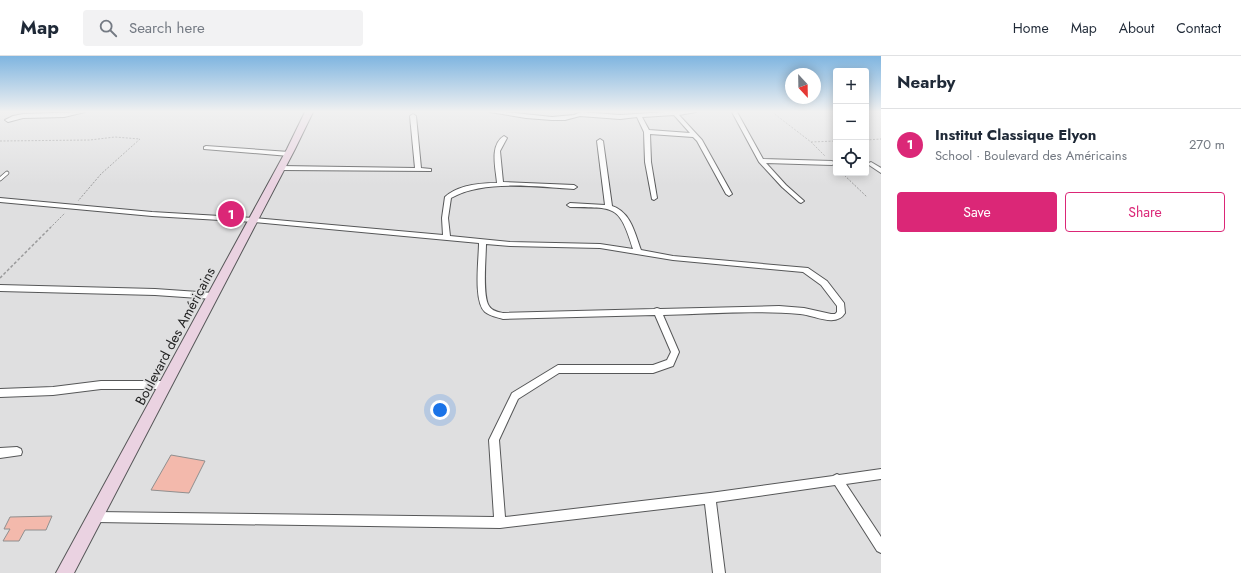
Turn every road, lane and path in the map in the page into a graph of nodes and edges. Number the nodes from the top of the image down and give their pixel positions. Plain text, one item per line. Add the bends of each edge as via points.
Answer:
1 (298, 136) edge
2 (415, 136) edge
3 (647, 136) edge
4 (696, 136) edge
5 (747, 136) edge
6 (803, 136) edge
7 (504, 138) dead end
8 (881, 139) edge
9 (869, 140) edge
10 (0, 141) edge
11 (600, 141) dead end
12 (833, 141) edge
13 (811, 142) junction
14 (206, 148) dead end
15 (289, 154) junction
16 (761, 161) junction
17 (832, 163) joint
18 (871, 164) dead end
19 (281, 168) junction
20 (418, 170) junction
21 (429, 170) dead end
22 (881, 172) edge
23 (7, 173) dead end
24 (845, 176) edge
25 (0, 179) edge
26 (500, 185) junction
27 (574, 187) dead end
28 (729, 194) dead end
29 (867, 197) dead end
30 (654, 198) dead end
31 (0, 200) edge
32 (802, 201) dead end
33 (570, 205) dead end
34 (72, 206) junction
35 (609, 207) junction
36 (254, 220) junction
37 (447, 238) junction
38 (483, 242) junction
39 (638, 252) junction
40 (0, 278) edge
41 (0, 288) edge
42 (213, 296) junction
43 (658, 311) junction
44 (165, 385) junction
45 (0, 393) edge
46 (17, 452) dead end
47 (0, 453) edge
48 (881, 474) edge
49 (837, 479) junction
50 (710, 498) junction
51 (96, 517) junction
52 (500, 523) junction
53 (881, 547) edge
54 (65, 573) edge
55 (719, 573) edge

1 - 15 main road, Boulevard des Américains
2 - 20 street
3 - 30 street
4 - 28 street
5 - 16 street
6 - 13 path
7 - 26 street via 497,151
8 - 9 path
10 - 34 path via 90,140 115,137 140,139 101,174
11 - 35 street
12 - 13 path
13 - 17 path
14 - 15 street
15 - 19 main road, Boulevard des Américains
16 - 17 street
16 - 32 street
18 - 22 street
19 - 20 street
19 - 36 main road, Boulevard des Américains
20 - 21 street
23 - 25 lane
24 - 29 path
26 - 27 street
26 - 37 street via 477,185 452,193 448,198 445,218
31 - 34 street
33 - 35 street
34 - 36 street
34 - 40 path
35 - 39 street via 625,217
36 - 37 street
36 - 42 main road, Boulevard des Américains
37 - 38 street
38 - 39 street via 585,245
38 - 43 street via 482,299 491,313 503,316
39 - 43 street via 673,258 805,270 824,283 841,305 841,313 831,317 779,309
41 - 42 street
42 - 44 main road, Boulevard des Américains
43 - 52 street via 675,352 670,363 653,369 558,369 515,396 494,440
44 - 45 street via 101,385 53,391
44 - 51 main road, Boulevard des Américains
46 - 47 street
48 - 49 street
49 - 50 street
49 - 53 street
50 - 52 street
50 - 55 street
51 - 52 street
51 - 54 main road, Boulevard des Américains

